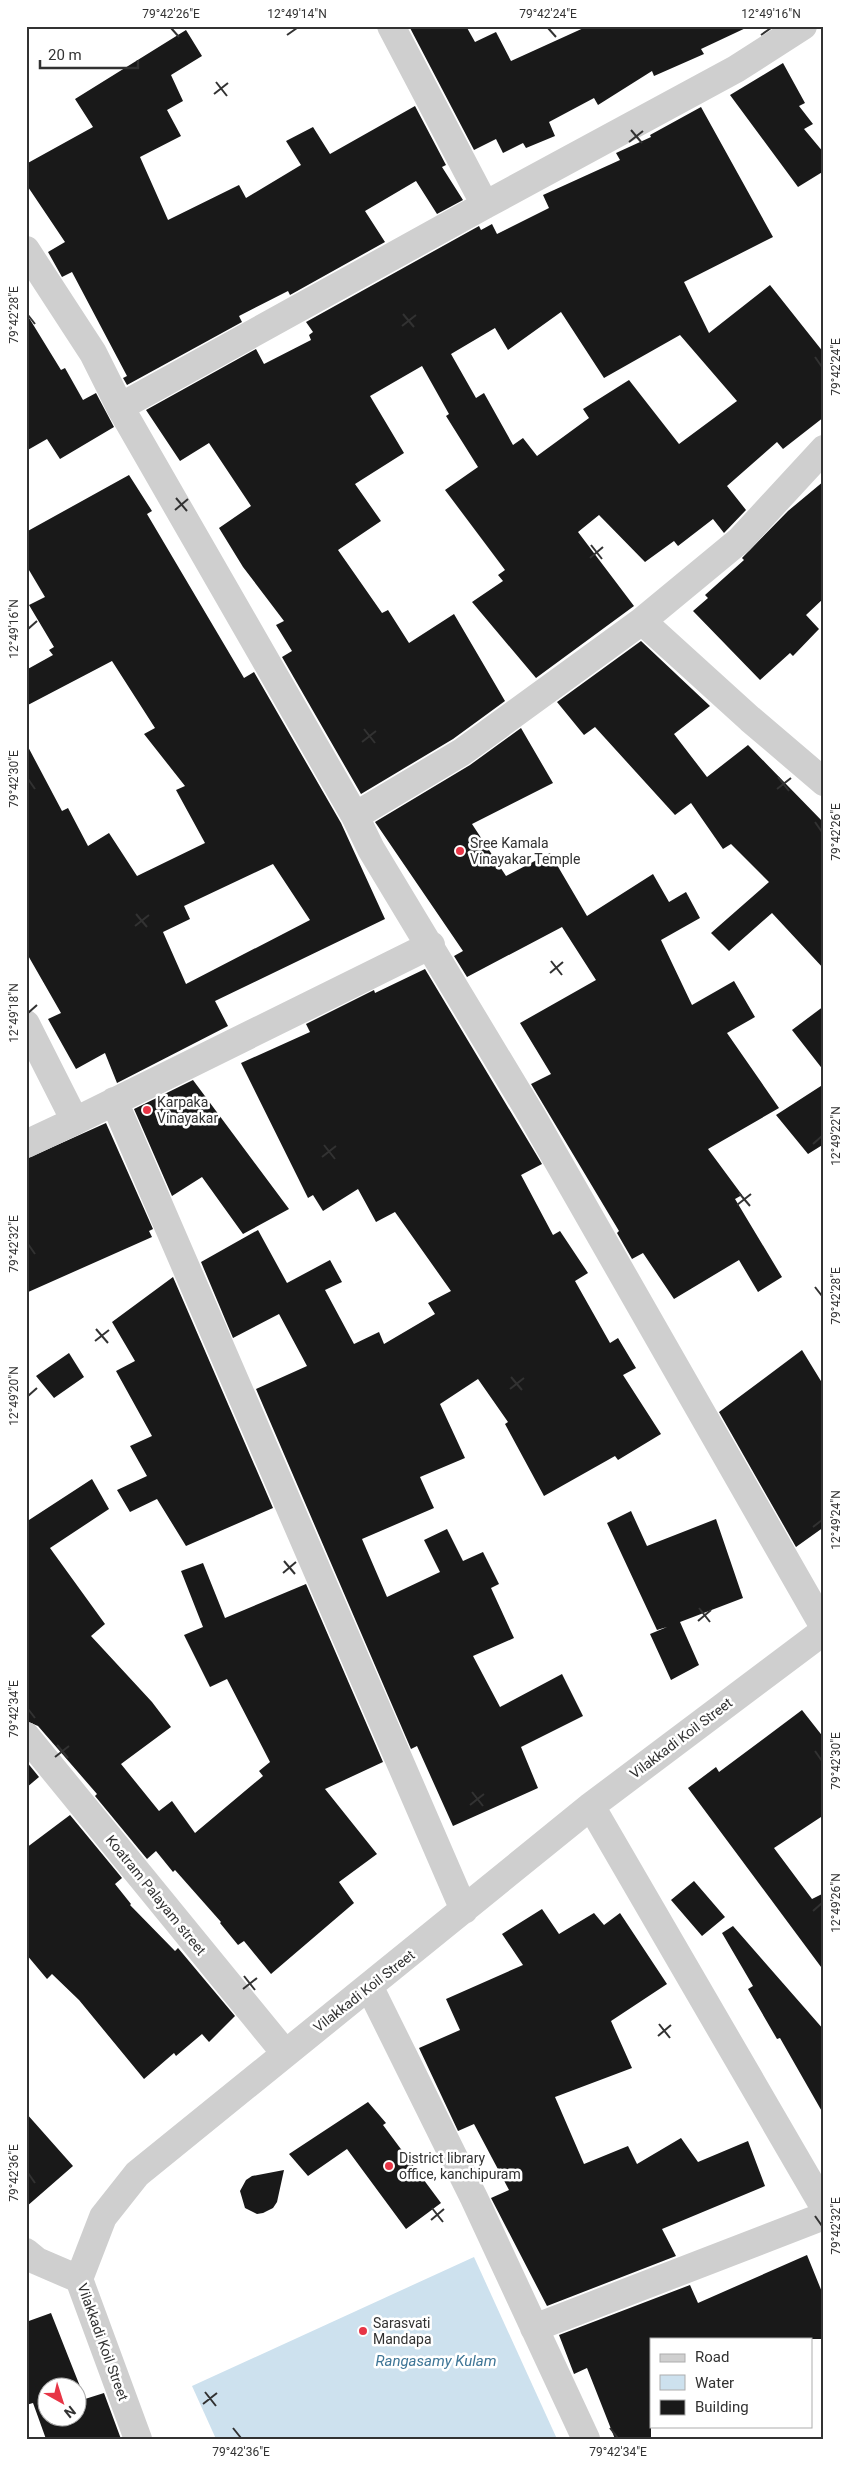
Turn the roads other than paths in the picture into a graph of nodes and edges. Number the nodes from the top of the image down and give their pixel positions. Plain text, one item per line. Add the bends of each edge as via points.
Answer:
1 (391, 26) edge
2 (803, 26) edge
3 (485, 205) junction
4 (26, 250) edge
5 (120, 407) junction
6 (824, 449) edge
7 (642, 621) junction
8 (824, 782) edge
9 (355, 816) junction
10 (431, 946) junction
11 (26, 1024) edge
12 (114, 1101) junction
13 (75, 1121) junction
14 (26, 1144) edge
15 (824, 1627) edge
16 (824, 1631) edge
17 (26, 1736) edge
18 (591, 1806) junction
19 (464, 1910) junction
20 (369, 1986) junction
21 (285, 2053) junction
22 (824, 2207) edge
23 (824, 2216) edge
24 (26, 2252) edge
25 (79, 2279) junction
26 (534, 2328) junction
27 (138, 2439) edge
28 (586, 2439) edge

1 - 3 street
2 - 3 street via 736,69
3 - 5 street
4 - 5 street via 93,353
5 - 9 street
6 - 7 street via 740,540
7 - 8 street
7 - 9 street via 462,752
9 - 10 street via 371,849
10 - 12 street
10 - 15 street via 532,1116
11 - 13 street
12 - 13 street
12 - 19 street
13 - 14 street
16 - 18 street, Vilakkadi Koil Street
17 - 21 street, Koatram Palayam street
18 - 19 street, Vilakkadi Koil Street
18 - 22 street
19 - 20 street, Vilakkadi Koil Street
20 - 21 street, Vilakkadi Koil Street
20 - 26 street
21 - 25 street, Vilakkadi Koil Street via 137,2174 103,2217
23 - 26 street
24 - 25 street via 37,2261
25 - 27 street, Vilakkadi Koil Street
26 - 28 street

